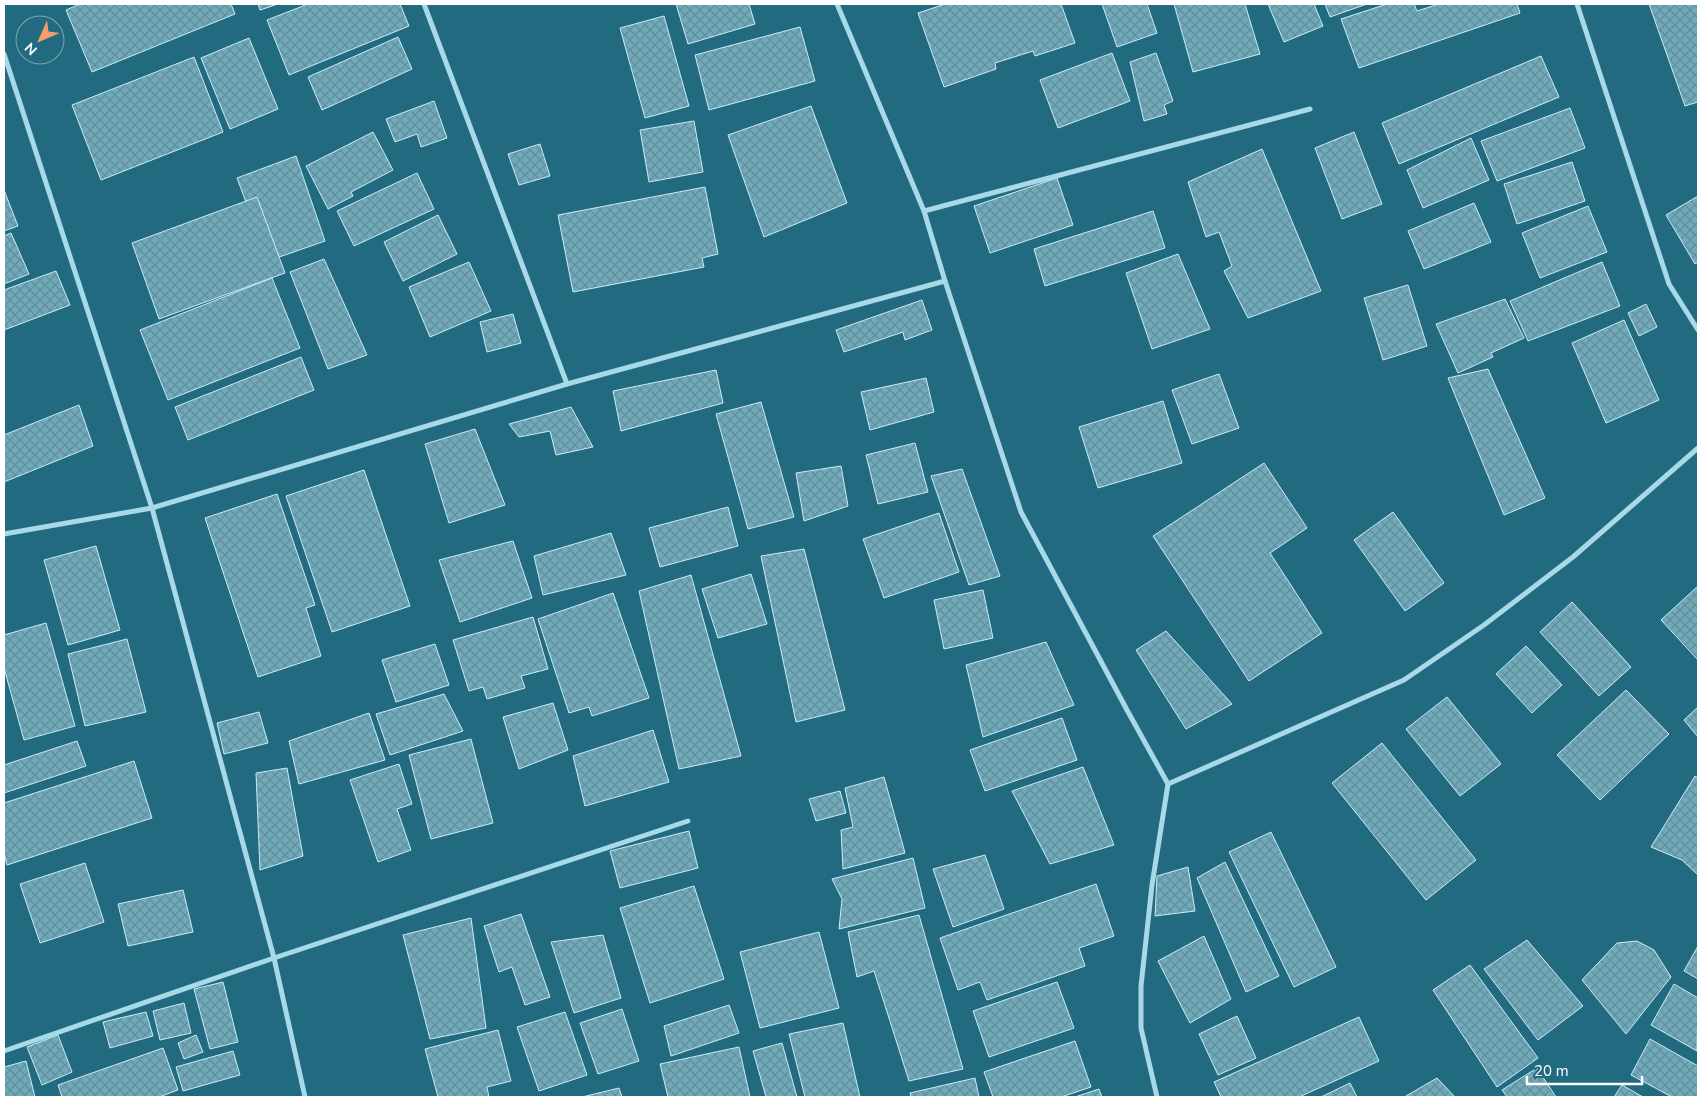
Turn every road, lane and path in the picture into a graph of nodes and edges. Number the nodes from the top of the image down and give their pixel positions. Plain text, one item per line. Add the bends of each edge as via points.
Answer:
1 (424, 4) edge
2 (837, 4) edge
3 (1578, 4) edge
4 (4, 54) edge
5 (1310, 109) dead end
6 (924, 210) junction
7 (945, 281) junction
8 (1698, 330) edge
9 (567, 384) junction
10 (1698, 448) edge
11 (152, 508) junction
12 (4, 534) edge
13 (1168, 784) junction
14 (688, 821) dead end
15 (274, 958) junction
16 (4, 1051) edge
17 (305, 1097) edge
18 (1156, 1097) edge

1 - 9 street
2 - 6 street
3 - 8 street via 1669,284
4 - 11 street
5 - 6 street
6 - 7 street
7 - 9 street
7 - 13 street via 1021,512
9 - 11 street
10 - 13 street via 1573,557 1484,625 1404,680
11 - 12 street
11 - 15 street
13 - 18 street via 1141,986 1141,1028
14 - 15 street
15 - 16 street
15 - 17 street

